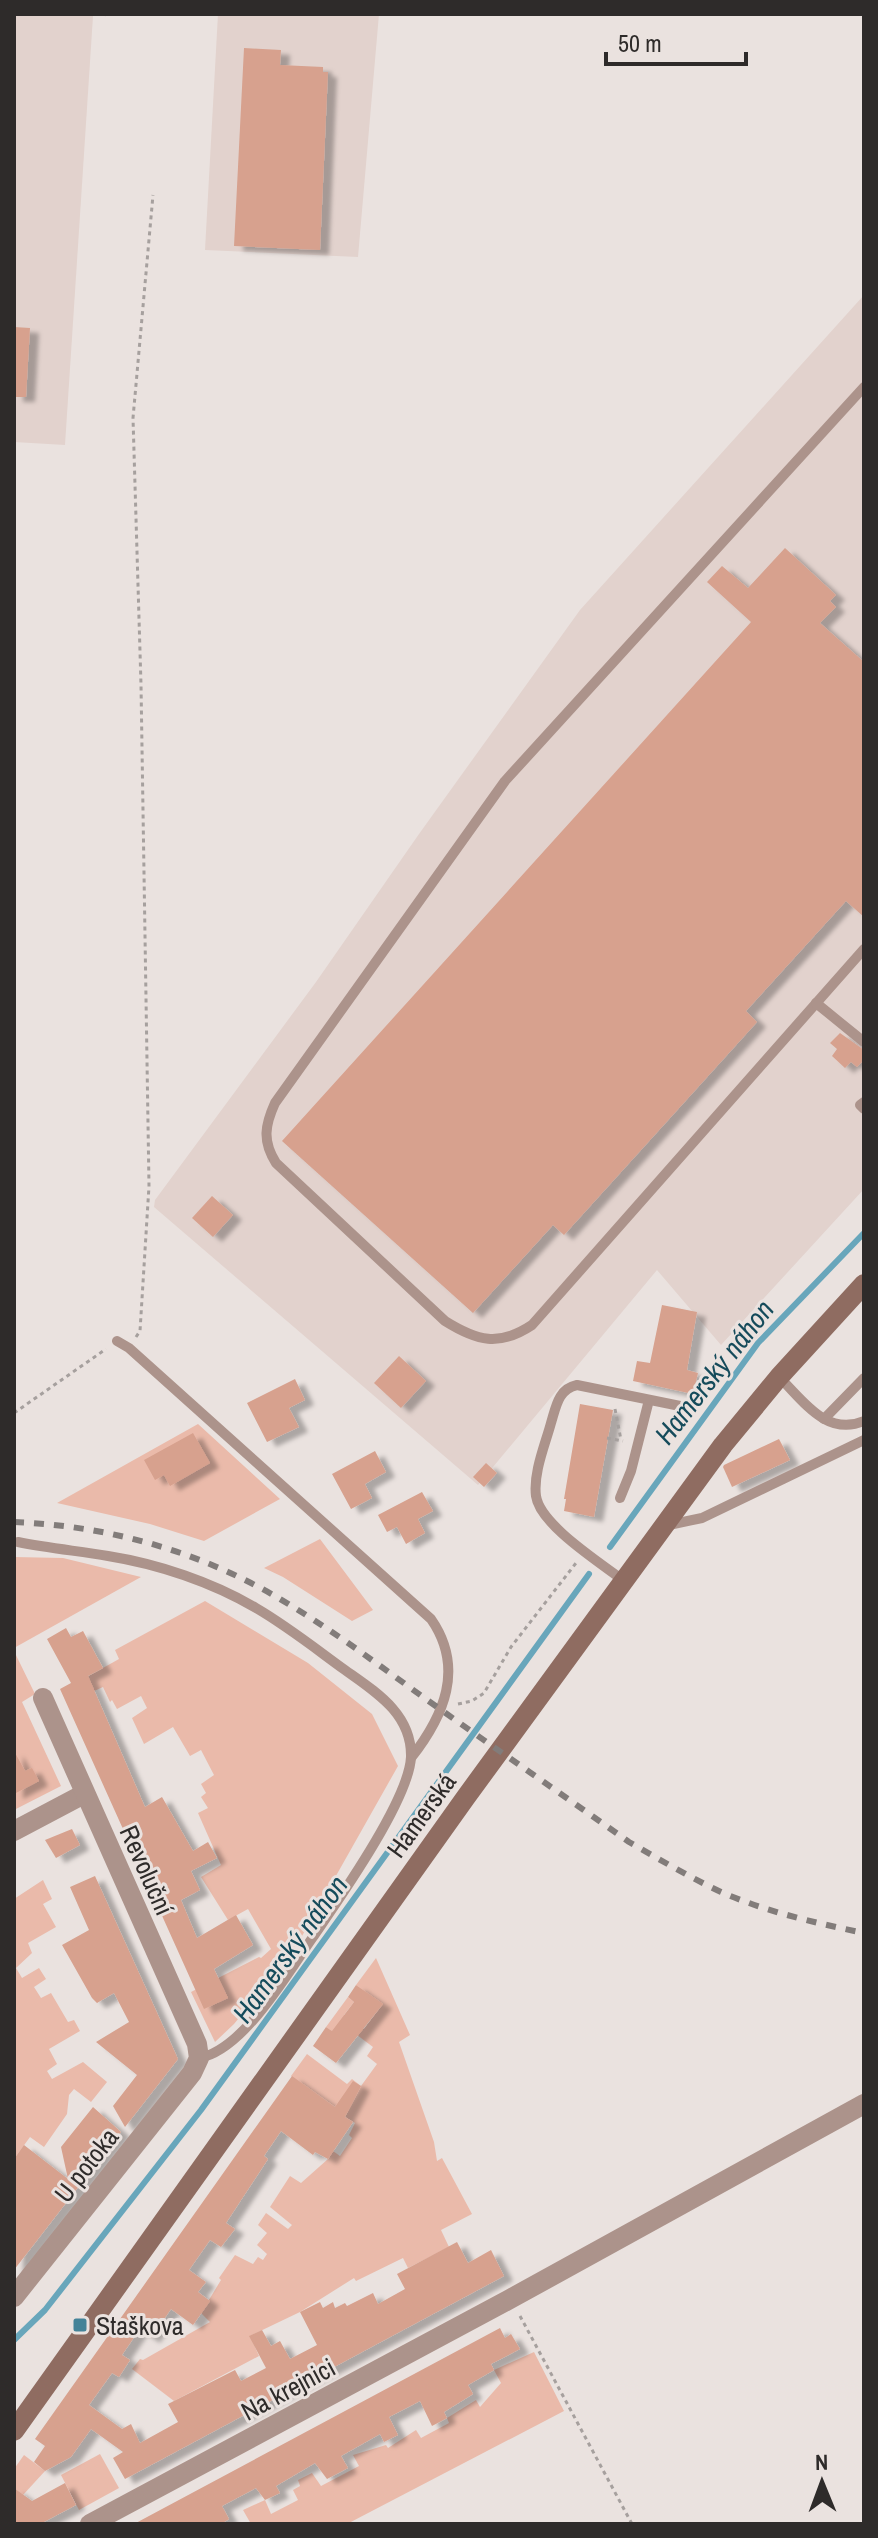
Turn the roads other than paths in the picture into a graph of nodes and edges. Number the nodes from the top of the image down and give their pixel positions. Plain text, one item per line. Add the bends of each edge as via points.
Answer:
1 (864, 387) edge
2 (864, 949) edge
3 (816, 1003) junction
4 (864, 1042) edge
5 (864, 1284) edge
6 (117, 1341) road end
7 (779, 1377) junction
8 (864, 1378) edge
9 (649, 1400) junction
10 (685, 1407) dead end
11 (824, 1419) junction
12 (864, 1421) edge
13 (864, 1440) edge
14 (620, 1498) dead end
15 (663, 1526) junction
16 (18, 1542) dead end
17 (624, 1581) junction
18 (43, 1698) dead end
19 (411, 1758) junction
20 (84, 1794) junction
21 (14, 1831) edge
22 (199, 2061) junction
23 (864, 2104) edge
24 (14, 2297) edge
25 (14, 2431) edge
26 (90, 2524) edge

1 - 3 lane via 505,781 275,1103 266,1142 276,1163 445,1321 476,1338 515,1336 532,1325
2 - 3 lane
3 - 4 lane
5 - 7 street, Hamerská
6 - 19 lane via 431,1619 448,1655 447,1683 434,1724
7 - 11 lane
7 - 15 street, Hamerská
8 - 11 lane
9 - 10 lane
9 - 14 lane
9 - 17 lane via 577,1385 565,1390 538,1470 536,1496 553,1524
11 - 12 lane via 844,1425
13 - 15 lane via 702,1518
15 - 17 street, Hamerská
16 - 19 lane via 146,1564 255,1607 389,1702 406,1727
17 - 25 street, Hamerská
18 - 20 street, Revoluční
19 - 22 lane via 401,1793 379,1833 307,1946 247,2027
20 - 21 street
20 - 22 street, Revoluční via 197,2044
22 - 24 street, U potoka
23 - 26 street, Na krejnici

